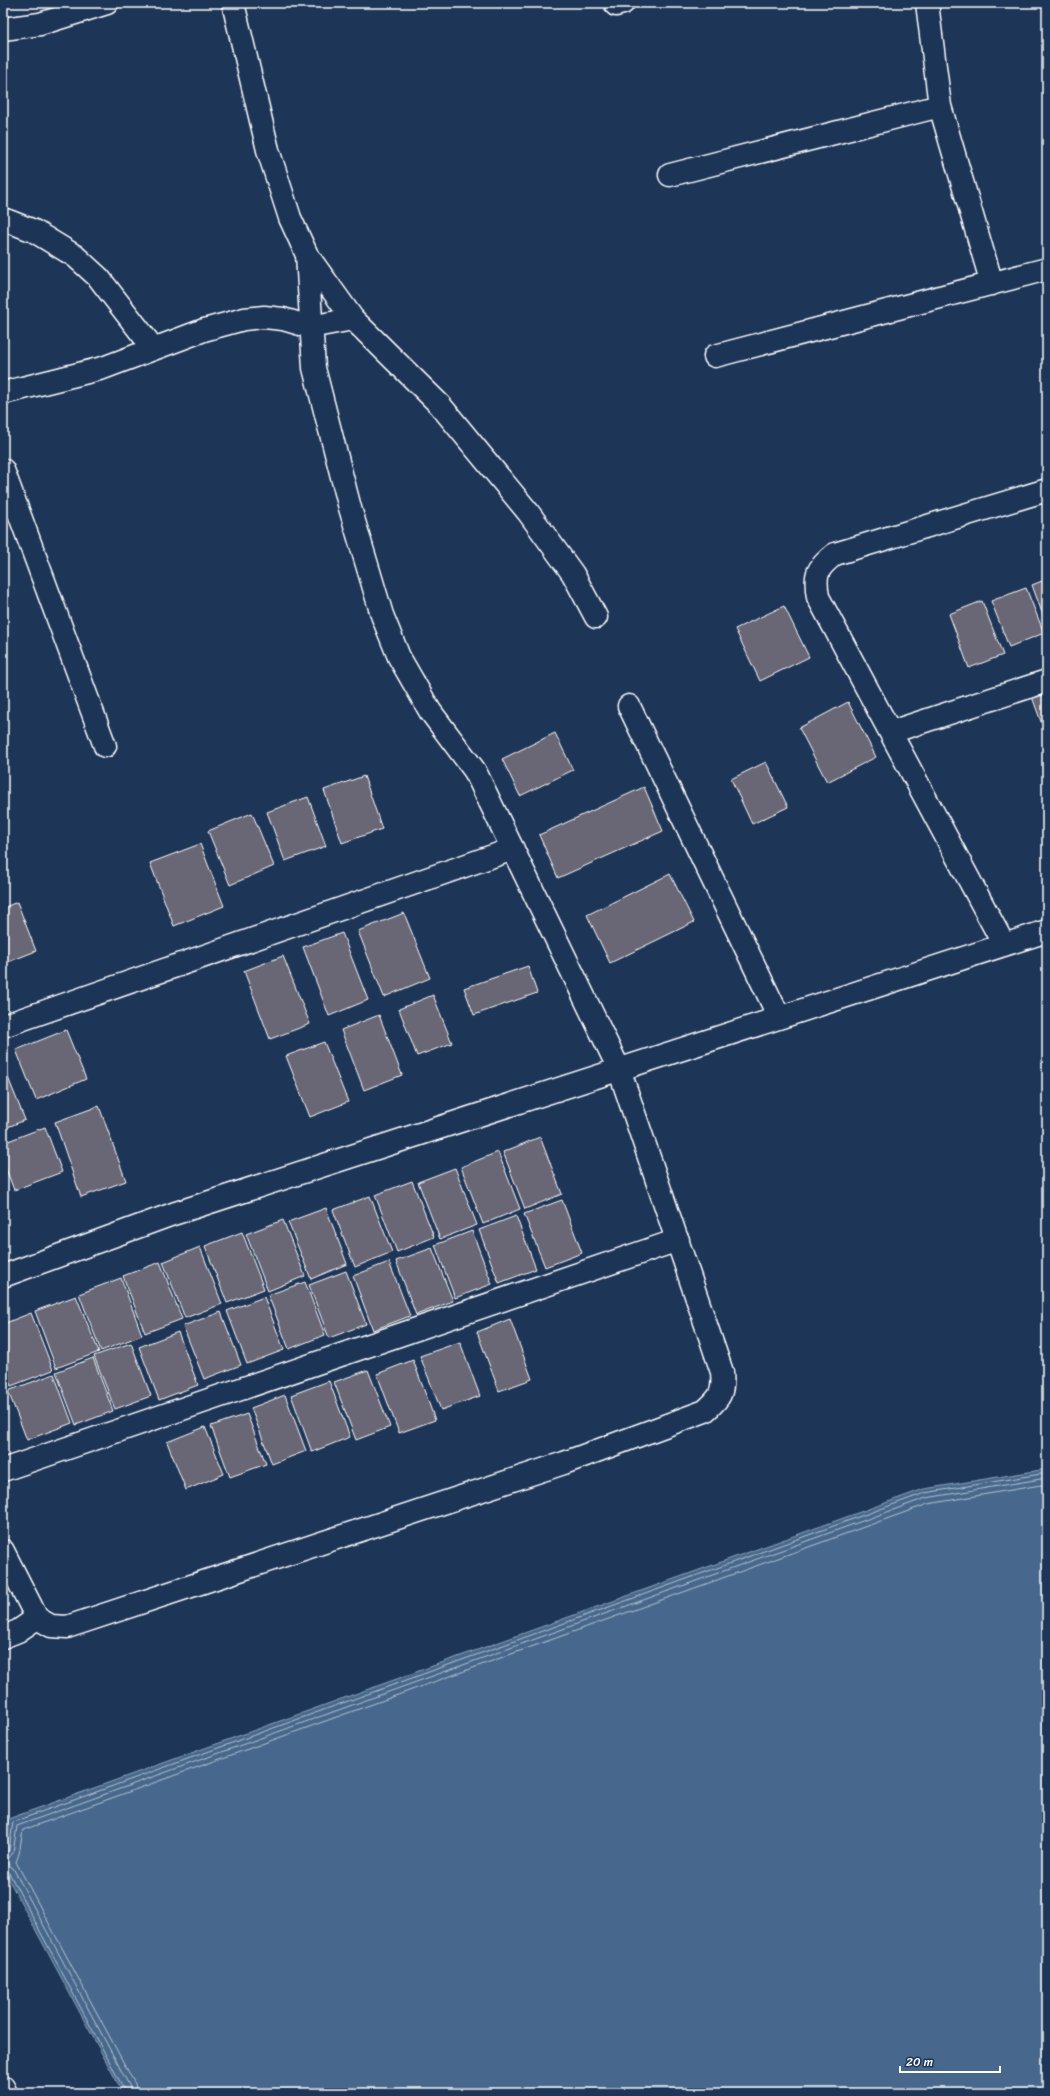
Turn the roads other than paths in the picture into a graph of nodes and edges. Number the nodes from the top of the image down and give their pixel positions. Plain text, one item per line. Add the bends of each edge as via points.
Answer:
1 (107, 3) edge
2 (233, 3) edge
3 (927, 3) edge
4 (3, 29) edge
5 (940, 106) junction
6 (670, 175) dead end
7 (3, 219) edge
8 (307, 254) junction
9 (1047, 269) edge
10 (992, 284) junction
11 (353, 319) junction
12 (310, 327) junction
13 (153, 348) junction
14 (715, 356) dead end
15 (3, 393) edge
16 (3, 470) edge
17 (1047, 490) edge
18 (596, 617) dead end
19 (1047, 681) edge
20 (628, 706) dead end
21 (891, 732) junction
22 (105, 746) dead end
23 (513, 849) junction
24 (1047, 931) edge
25 (1004, 944) junction
26 (779, 1017) junction
27 (3, 1026) edge
28 (619, 1069) junction
29 (678, 1240) junction
30 (3, 1276) edge
31 (3, 1470) edge
32 (3, 1551) edge
33 (37, 1618) junction
34 (3, 1637) edge
35 (3, 2087) edge
36 (6, 2093) edge

1 - 4 street via 40,24
2 - 8 street via 268,150 290,218
3 - 5 street
5 - 6 street
5 - 10 street
7 - 13 street via 34,231 75,256 99,278
8 - 11 street
8 - 12 street
9 - 10 street
10 - 14 street
11 - 12 street
11 - 18 street via 396,360 450,418 528,512 573,574
12 - 13 street via 283,319 244,319
12 - 23 street via 314,368 350,508 382,615 399,657 430,711 475,771
13 - 15 street via 103,368
16 - 22 street
17 - 21 street via 835,554 822,565 815,579 818,597
19 - 21 street
20 - 26 street
21 - 25 street
23 - 27 street
23 - 28 street
24 - 25 street
25 - 26 street
26 - 28 street
28 - 29 street
28 - 30 street via 172,1214
29 - 31 street
29 - 33 street via 722,1372 723,1386 719,1399 705,1411 564,1463 89,1621 67,1627 51,1626
32 - 33 street
33 - 34 street via 18,1631
35 - 36 street

